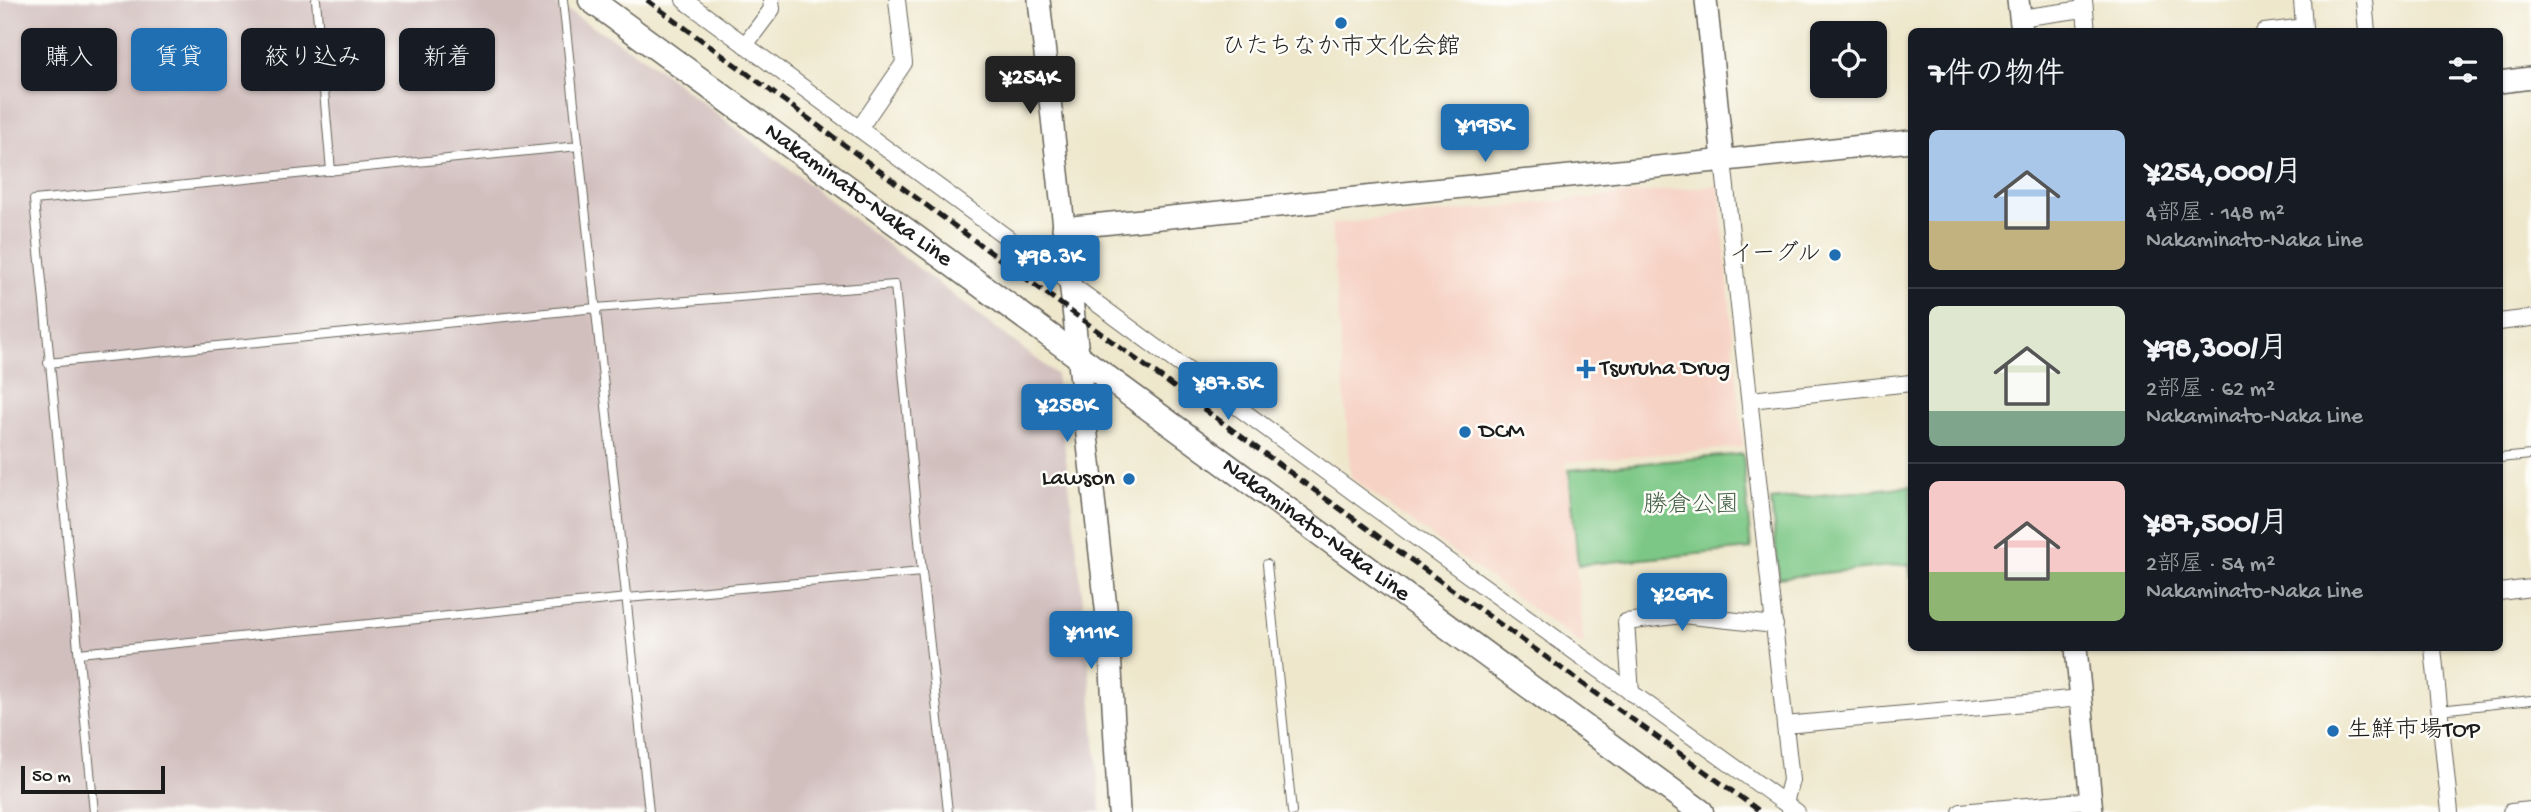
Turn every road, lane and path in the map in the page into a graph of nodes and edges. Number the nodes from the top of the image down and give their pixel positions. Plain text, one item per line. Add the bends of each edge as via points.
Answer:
1 (316, 0) edge
2 (563, 0) edge
3 (591, 0) edge
4 (684, 0) edge
5 (771, 0) edge
6 (897, 0) edge
7 (1039, 0) edge
8 (1706, 0) edge
9 (2302, 0) edge
10 (2364, 0) edge
11 (2084, 4) edge
12 (2020, 16) edge
13 (2087, 28) edge
14 (2296, 28) edge
15 (2367, 28) edge
16 (746, 46) junction
17 (2531, 78) edge
18 (2503, 82) edge
19 (859, 129) junction
20 (1908, 141) edge
21 (579, 146) junction
22 (1723, 160) junction
23 (331, 171) junction
24 (1063, 228) junction
25 (1069, 281) junction
26 (596, 308) junction
27 (2531, 318) edge
28 (2503, 322) edge
29 (1078, 356) junction
30 (48, 363) junction
31 (1908, 383) edge
32 (1750, 400) junction
33 (2531, 455) edge
34 (2503, 458) edge
35 (1267, 564) dead end
36 (922, 572) junction
37 (2531, 588) edge
38 (2503, 592) edge
39 (627, 598) junction
40 (1774, 625) junction
41 (2076, 651) edge
42 (2432, 651) edge
43 (79, 653) junction
44 (1631, 693) junction
45 (2081, 698) junction
46 (2531, 701) edge
47 (2440, 710) junction
48 (1785, 725) junction
49 (2092, 806) edge
50 (1791, 808) edge
51 (2531, 810) edge
52 (1990, 811) edge
53 (94, 812) edge
54 (649, 812) edge
55 (948, 812) edge
56 (1119, 812) edge
57 (1292, 812) edge
58 (1701, 812) edge
59 (1961, 812) edge
60 (2450, 812) edge
61 (2511, 812) edge

1 - 23 lane
2 - 21 lane
3 - 29 main road, Nakaminato-Naka Line
4 - 16 street
5 - 16 street via 772,9
6 - 19 street via 904,63
7 - 24 street
8 - 22 street
9 - 14 street via 2304,27
10 - 15 street
11 - 12 street
11 - 13 street
16 - 19 street
17 - 18 street
19 - 25 street
20 - 22 street
21 - 23 lane
21 - 26 lane
22 - 24 street
22 - 32 street
23 - 30 lane via 34,200
24 - 25 street
25 - 29 street
25 - 44 street
26 - 30 lane
26 - 36 lane via 895,285
26 - 39 lane
27 - 28 street
29 - 56 street via 1109,635
29 - 58 main road, Nakaminato-Naka Line
30 - 43 lane
31 - 32 street
32 - 40 street
33 - 34 lane
35 - 57 lane
36 - 39 lane
36 - 55 lane
37 - 38 street
39 - 43 lane
39 - 54 lane
40 - 44 street via 1682,615 1626,622
40 - 48 street
41 - 45 street
42 - 47 street
43 - 53 lane
44 - 50 street
45 - 48 street
45 - 49 street
46 - 47 lane
47 - 60 street
48 - 50 street
49 - 52 street
51 - 61 street
52 - 59 street

